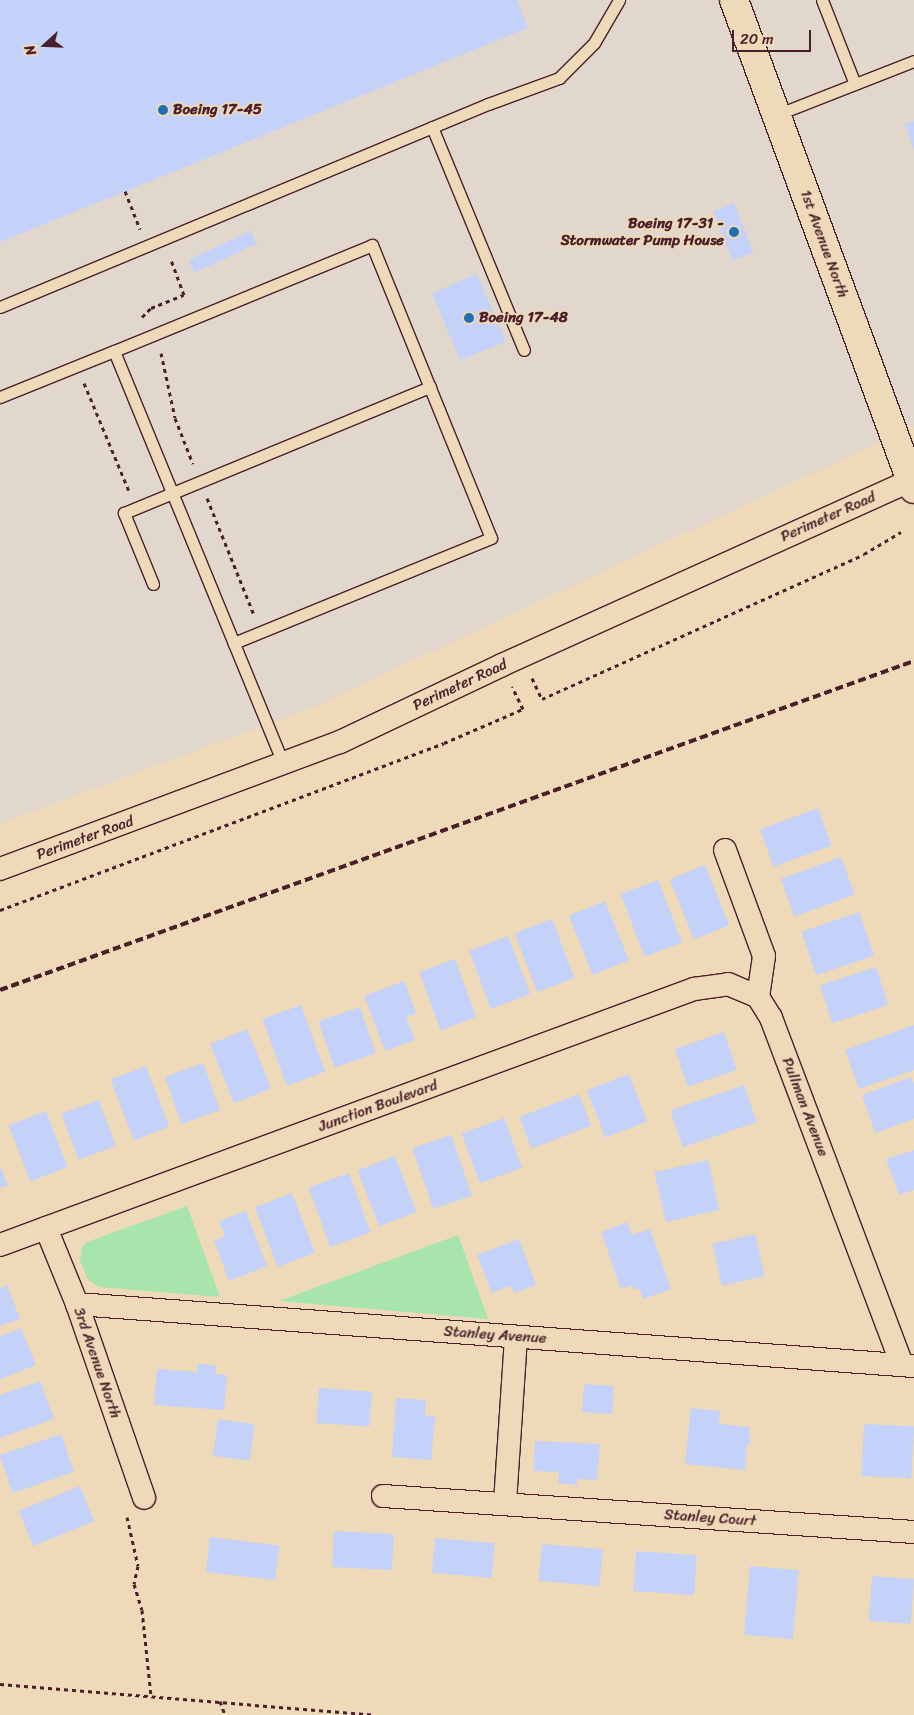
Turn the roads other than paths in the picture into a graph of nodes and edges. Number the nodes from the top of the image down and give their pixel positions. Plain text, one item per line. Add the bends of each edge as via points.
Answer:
1 (619, 0) edge
2 (734, 0) edge
3 (822, 0) edge
4 (914, 61) edge
5 (854, 84) junction
6 (776, 114) junction
7 (432, 128) junction
8 (0, 306) edge
9 (524, 350) dead end
10 (114, 351) junction
11 (430, 387) junction
12 (0, 397) edge
13 (913, 482) edge
14 (172, 493) junction
15 (153, 584) dead end
16 (234, 643) junction
17 (283, 764) junction
18 (725, 850) dead end
19 (0, 869) edge
20 (758, 997) junction
21 (46, 1228) junction
22 (0, 1245) edge
23 (77, 1304) junction
24 (516, 1337) junction
25 (908, 1365) edge
26 (383, 1496) dead end
27 (144, 1498) road end
28 (505, 1503) junction
29 (914, 1532) edge

1 - 7 lane via 594,43 559,78
2 - 6 street, 1st Avenue North
3 - 5 lane
4 - 5 lane
5 - 6 lane
6 - 13 street, 1st Avenue North
7 - 8 lane
7 - 9 lane
10 - 11 lane via 372,245
10 - 12 lane
10 - 14 lane
11 - 14 lane
11 - 16 lane via 491,538
13 - 17 street, Perimeter Road via 502,665 340,742
14 - 15 lane via 124,513
14 - 16 lane
16 - 17 lane
17 - 19 street, Perimeter Road
18 - 20 street via 764,956
20 - 21 street, Junction Boulevard via 728,984 694,989
20 - 25 street, Pullman Avenue via 771,1018
21 - 22 street, Junction Boulevard
21 - 23 street, 3rd Avenue North
23 - 24 street, Stanley Avenue
23 - 27 street, 3rd Avenue North
24 - 25 street, Stanley Avenue
24 - 28 street
26 - 28 street, Stanley Court
28 - 29 street, Stanley Court

